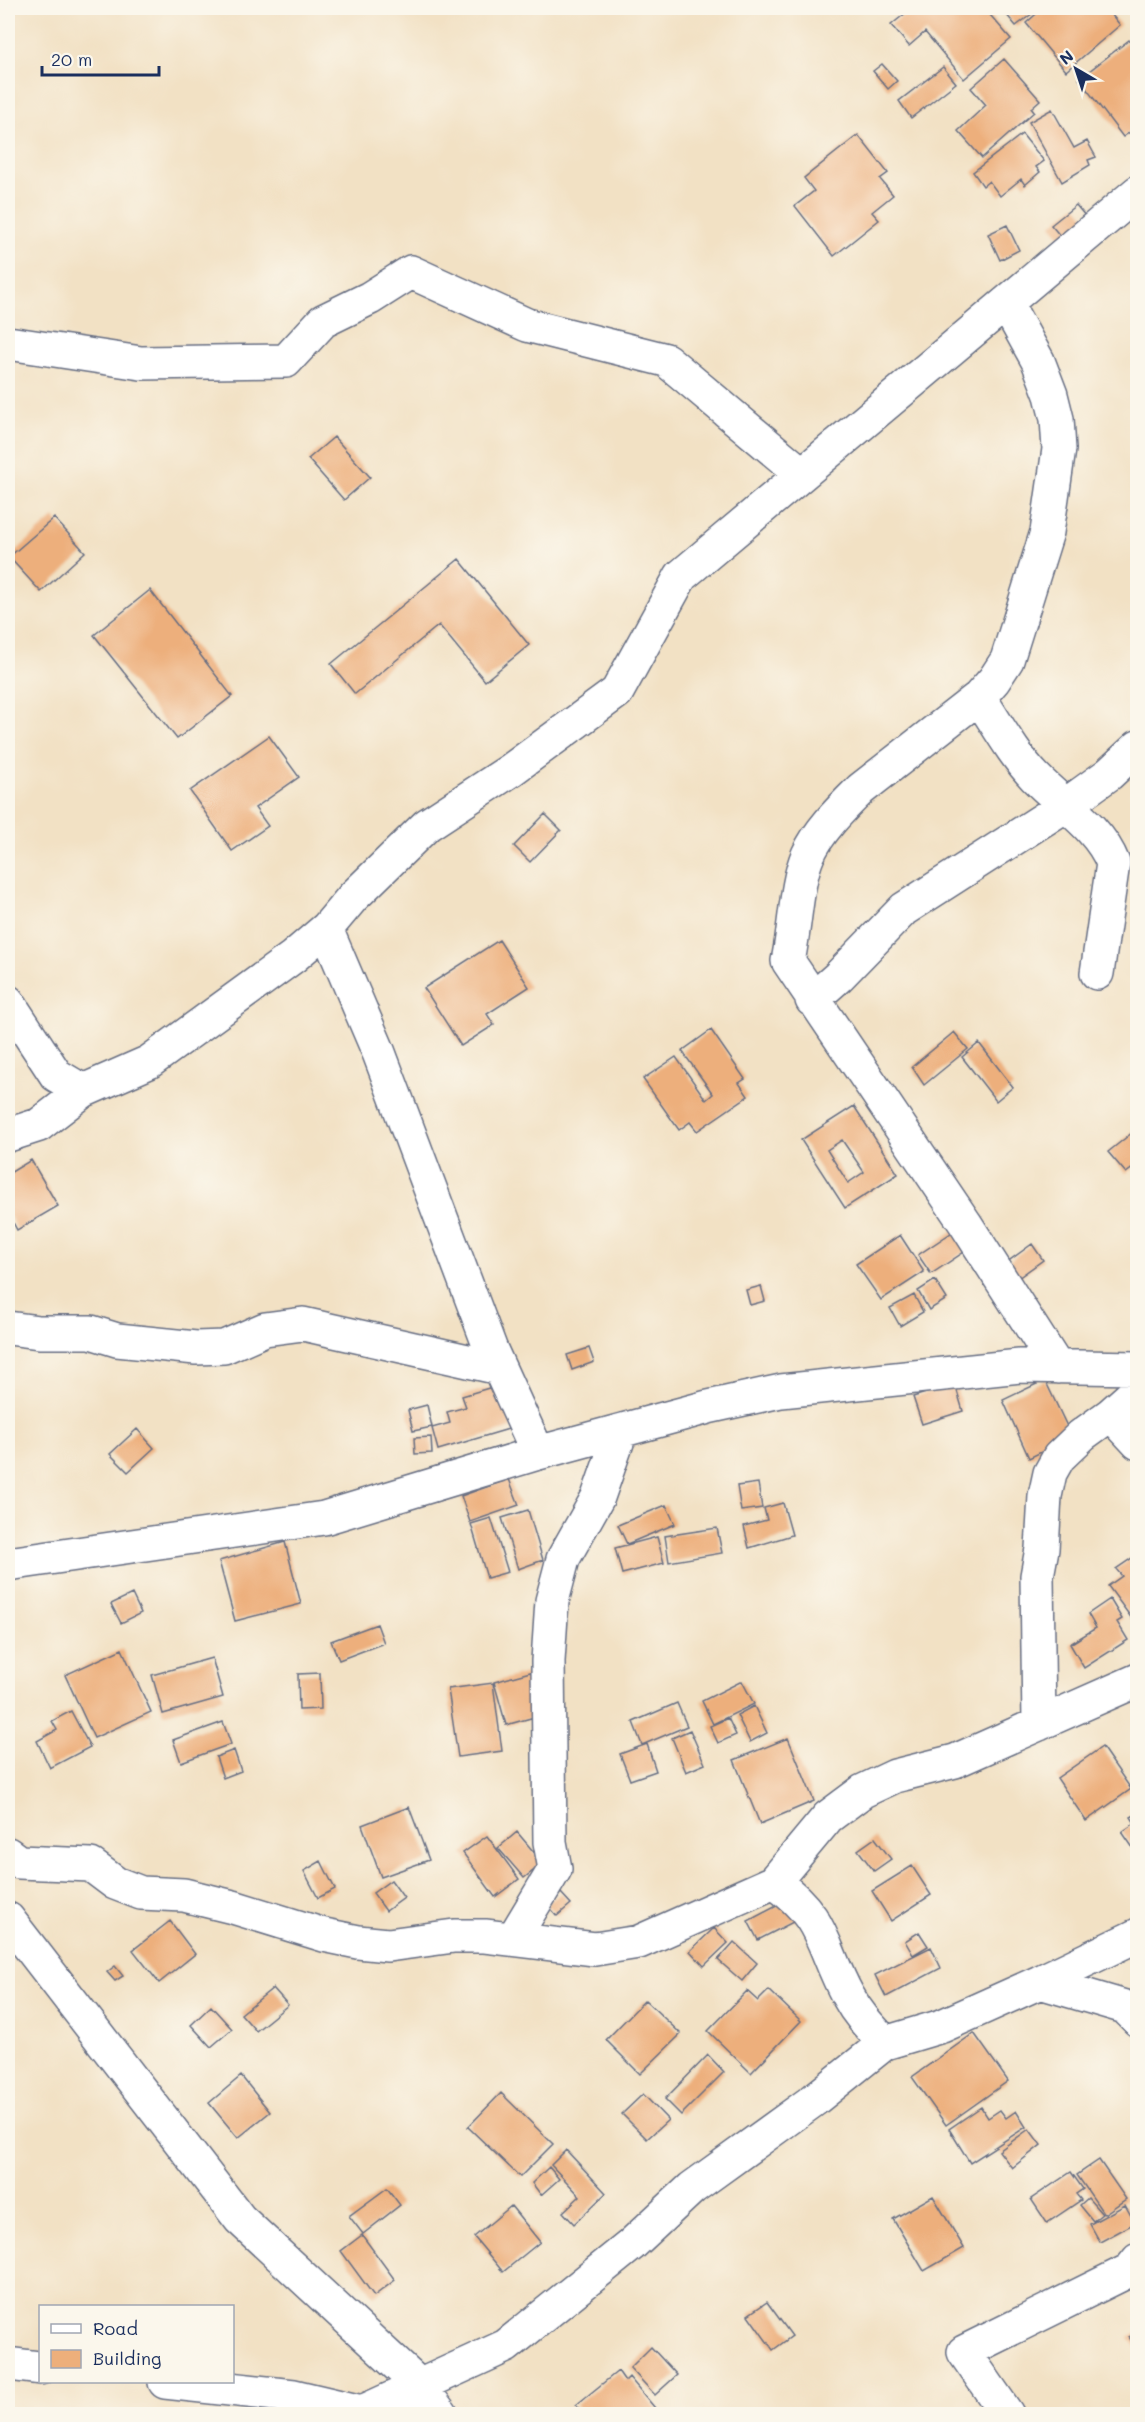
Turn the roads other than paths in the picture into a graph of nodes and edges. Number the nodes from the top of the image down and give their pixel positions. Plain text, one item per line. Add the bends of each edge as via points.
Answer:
1 (1137, 192) edge
2 (1006, 303) junction
3 (8, 344) edge
4 (802, 474) junction
5 (979, 697) junction
6 (1137, 747) edge
7 (1066, 805) junction
8 (326, 929) junction
9 (1096, 973) dead end
10 (812, 1000) junction
11 (8, 1002) edge
12 (83, 1091) junction
13 (8, 1135) edge
14 (8, 1328) edge
15 (499, 1368) junction
16 (1057, 1368) junction
17 (1137, 1368) edge
18 (1137, 1390) edge
19 (1111, 1414) junction
20 (621, 1431) junction
21 (1137, 1443) edge
22 (538, 1453) junction
23 (8, 1564) edge
24 (1137, 1680) edge
25 (1039, 1724) junction
26 (8, 1854) edge
27 (774, 1882) junction
28 (8, 1919) edge
29 (1137, 1935) edge
30 (513, 1939) junction
31 (1040, 1982) junction
32 (1137, 2020) edge
33 (885, 2043) junction
34 (1137, 2260) edge
35 (8, 2364) edge
36 (39, 2368) edge
37 (174, 2383) edge
38 (420, 2386) junction
39 (359, 2413) edge
40 (441, 2415) edge
41 (1007, 2415) edge

1 - 2 street
2 - 4 street
2 - 5 street via 1038,361 1051,395 1059,448 1047,532 1007,660
3 - 4 street via 141,363 286,361 323,321 411,272 527,325 666,360
4 - 8 street via 681,576 617,692 511,770 427,825
5 - 7 street via 1025,766
5 - 10 street via 861,789 819,836 808,855 788,961
6 - 7 street via 1109,774
7 - 9 street via 1098,837 1113,864
7 - 10 street via 904,909
8 - 12 street via 149,1062
8 - 15 street via 379,1053
10 - 16 street via 965,1223
11 - 12 street via 56,1075
12 - 13 street via 39,1125
14 - 15 street via 91,1332 117,1340 196,1348 224,1347 265,1329 303,1324
15 - 22 street
16 - 17 street
16 - 20 street via 1020,1366 781,1390
18 - 19 street
19 - 21 street
19 - 25 street via 1059,1457 1050,1473 1037,1576
20 - 22 street
20 - 30 street via 598,1497 563,1559 552,1601 548,1662 550,1842 555,1869
22 - 23 street via 324,1518
24 - 25 street
25 - 27 street via 955,1761 895,1776 863,1791 828,1817
26 - 30 street via 19,1862 91,1865 115,1883 141,1893 184,1895 358,1942 388,1945 454,1936
27 - 30 street via 639,1942 595,1949
27 - 33 street via 804,1906 822,1933 847,1995 862,2020
28 - 38 street via 240,2219
29 - 31 street
31 - 32 street via 1125,2007
31 - 33 street via 942,2026
33 - 38 street via 692,2188 631,2245 506,2346
34 - 41 street via 1130,2270 964,2352
35 - 36 street
37 - 39 street via 294,2396
38 - 39 street
38 - 40 street

